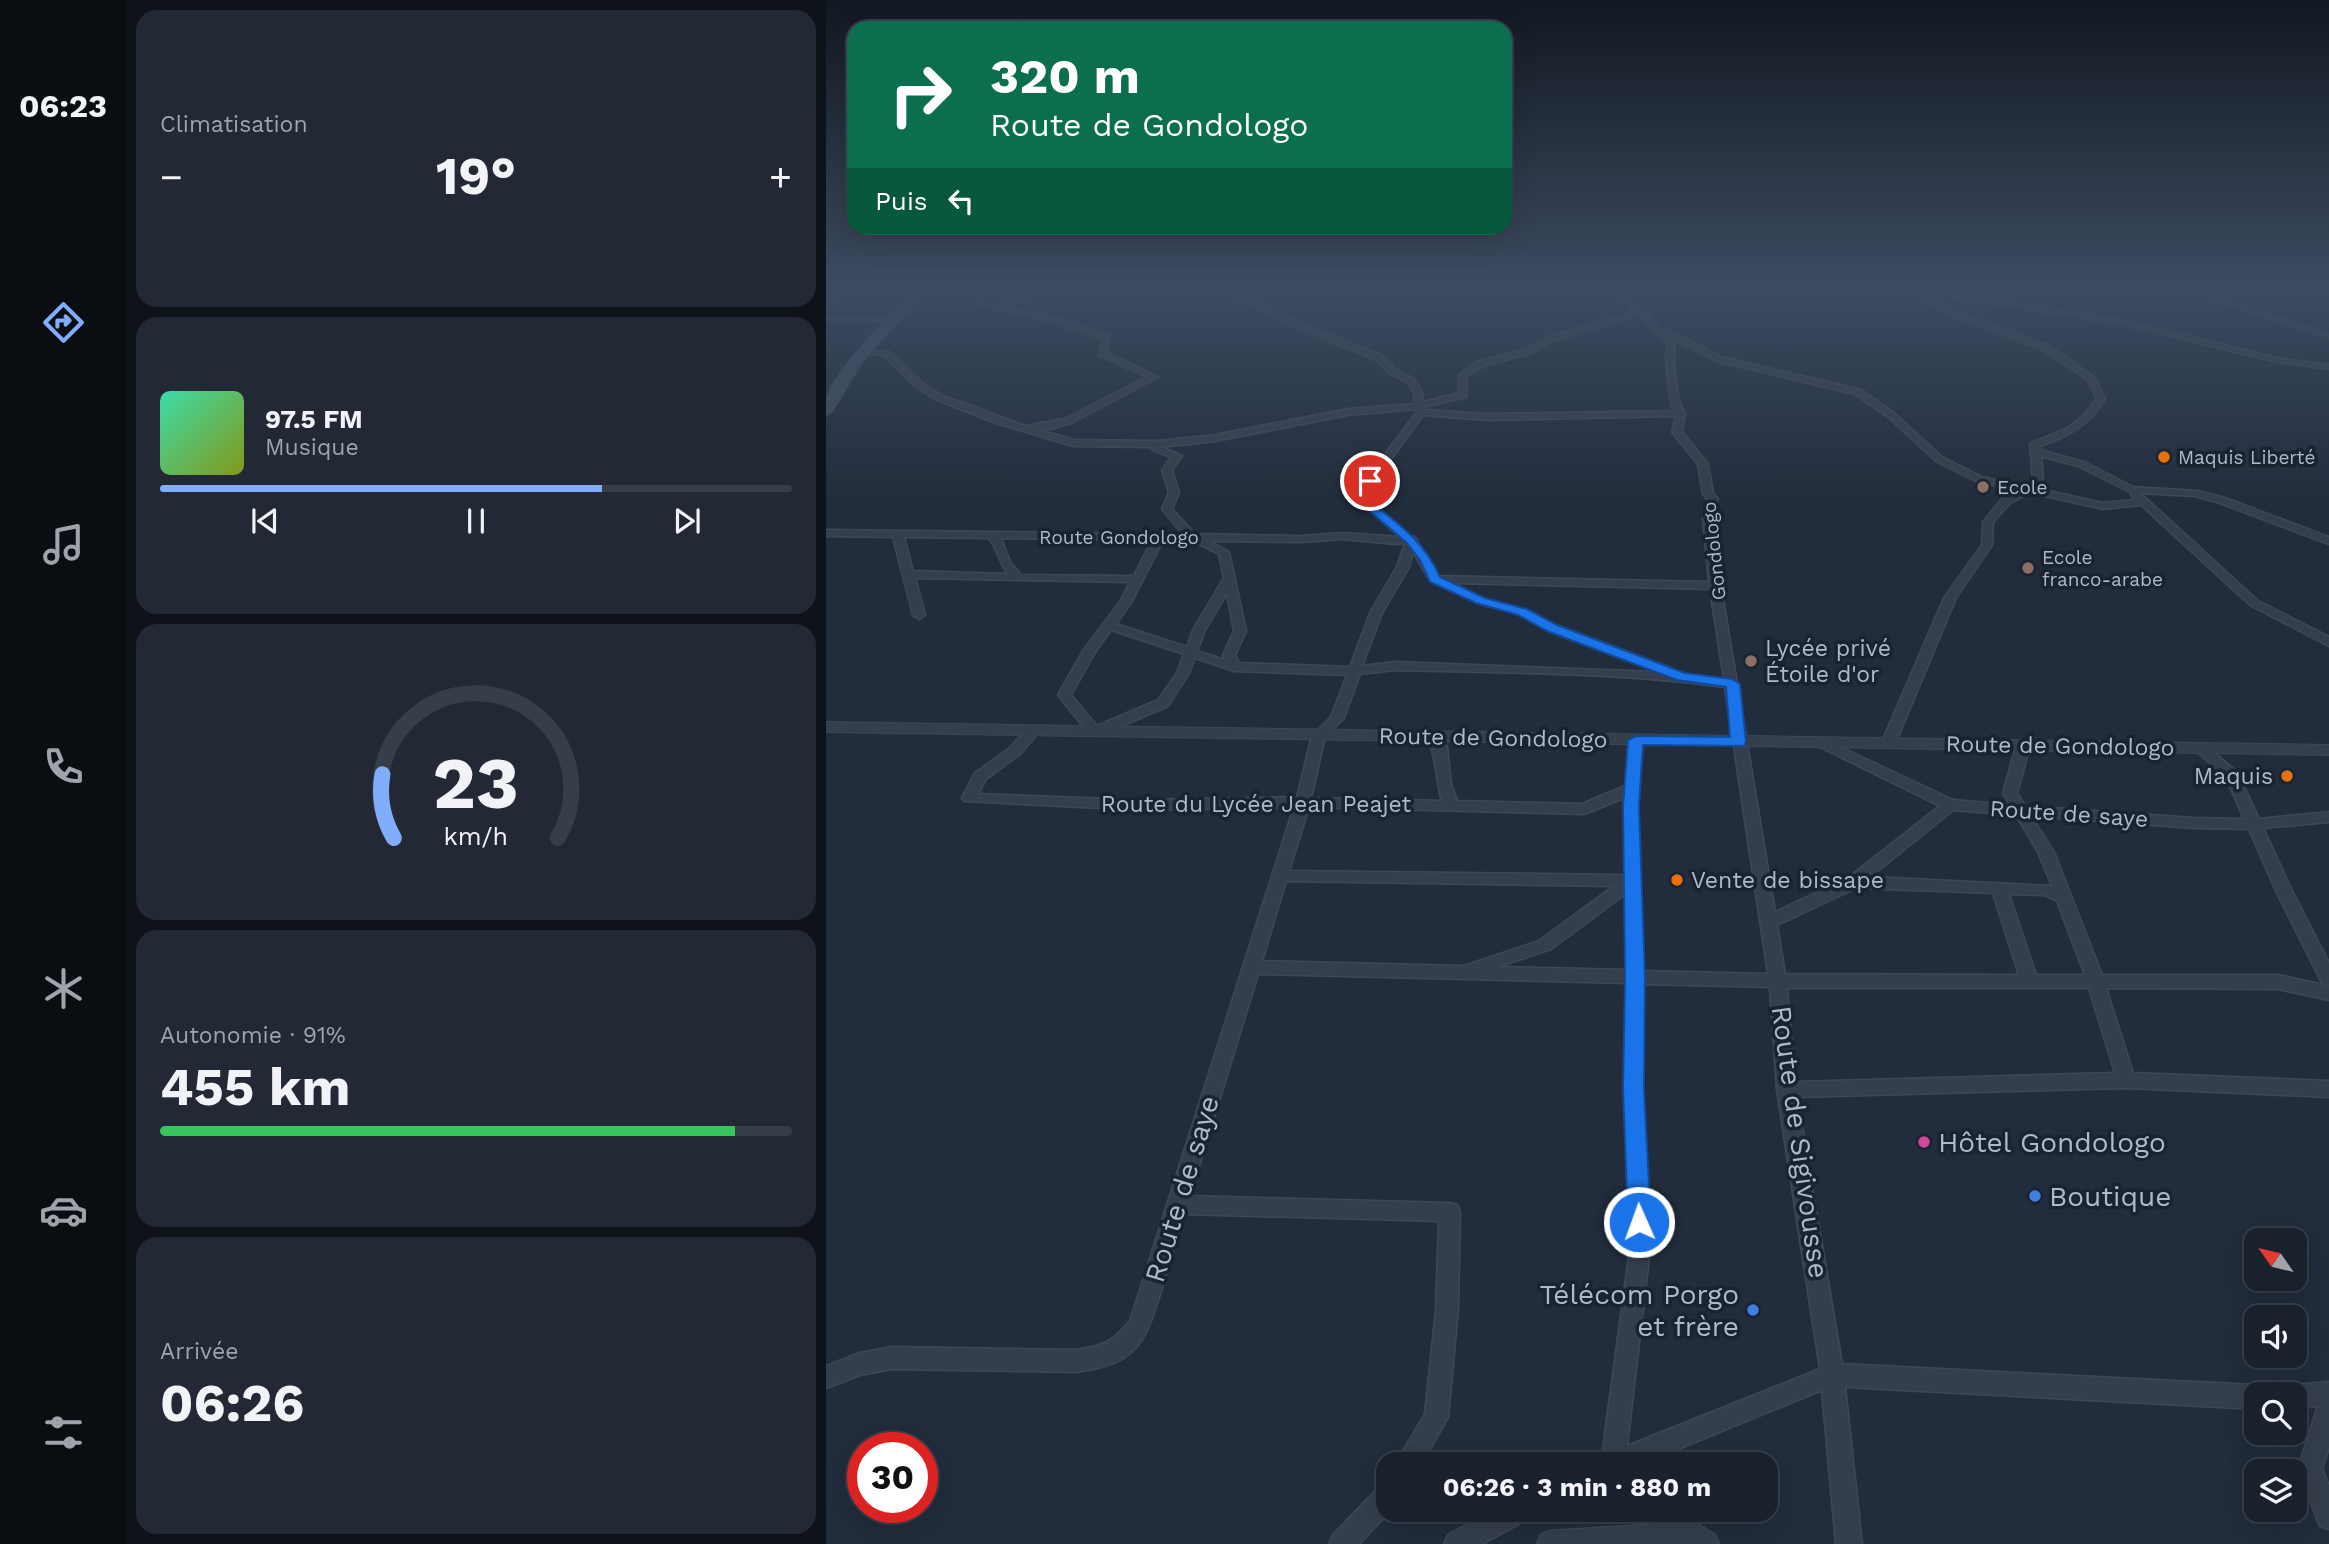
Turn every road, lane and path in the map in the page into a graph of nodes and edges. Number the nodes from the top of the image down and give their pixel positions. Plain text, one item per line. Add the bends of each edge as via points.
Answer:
1 (860, 358) edge
2 (891, 358) edge
3 (1113, 358) edge
4 (1380, 358) edge
5 (1504, 358) edge
6 (1669, 358) edge
7 (1717, 358) edge
8 (2061, 358) edge
9 (2270, 358) edge
10 (2329, 367) edge
11 (830, 392) edge
12 (1420, 409) junction
13 (826, 411) edge
14 (1681, 412) junction
15 (1018, 425) junction
16 (1159, 444) junction
17 (2034, 451) junction
18 (2131, 490) junction
19 (2028, 491) junction
20 (2143, 502) junction
21 (826, 533) edge
22 (898, 534) junction
23 (1160, 535) junction
24 (992, 536) junction
25 (1190, 536) junction
26 (1410, 539) junction
27 (2329, 541) edge
28 (909, 575) junction
29 (1018, 578) junction
30 (1137, 579) junction
31 (1229, 579) junction
32 (1434, 579) junction
33 (1716, 586) junction
34 (919, 615) dead end
35 (1108, 625) junction
36 (2329, 642) edge
37 (1190, 654) junction
38 (1234, 667) junction
39 (1354, 671) junction
40 (1682, 677) junction
41 (1732, 684) junction
42 (826, 727) edge
43 (1032, 731) junction
44 (1095, 732) junction
45 (1319, 736) junction
46 (1432, 736) junction
47 (1636, 740) junction
48 (1738, 742) junction
49 (1823, 743) junction
50 (1888, 744) junction
51 (2023, 746) junction
52 (2200, 748) junction
53 (2329, 750) edge
54 (1632, 789) junction
55 (1303, 802) junction
56 (1950, 805) junction
57 (1451, 806) junction
58 (2020, 810) junction
59 (2329, 817) edge
60 (2255, 824) junction
61 (1280, 876) junction
62 (1632, 880) junction
63 (1854, 882) junction
64 (1999, 888) junction
65 (2064, 897) junction
66 (1769, 922) junction
67 (1251, 967) junction
68 (1460, 973) junction
69 (1635, 977) junction
70 (2329, 979) edge
71 (2029, 980) junction
72 (1778, 981) junction
73 (2095, 981) junction
74 (2329, 993) edge
75 (2126, 1080) junction
76 (2329, 1088) edge
77 (1786, 1090) junction
78 (1177, 1205) junction
79 (1832, 1375) junction
80 (826, 1377) edge
81 (2329, 1394) edge
82 (2244, 1396) edge
83 (2307, 1396) edge
84 (2329, 1409) edge
85 (1415, 1452) edge
86 (1613, 1452) edge
87 (1641, 1452) edge
88 (1376, 1509) edge
89 (2329, 1517) edge
90 (1497, 1522) edge
91 (1342, 1544) edge
92 (1457, 1544) edge
93 (1550, 1544) edge
94 (1706, 1544) edge
95 (1849, 1544) edge

1 - 11 main road
2 - 15 street via 938,397
3 - 15 street via 1154,377 1068,421 1050,426
4 - 12 street via 1391,371 1410,381 1418,392
5 - 12 street via 1463,375 1463,395
6 - 14 street, Gondologo via 1675,406
7 - 19 street via 1858,392 1939,459 1979,479
8 - 17 street via 2091,379 2101,399 2092,415 2068,432 2035,444
9 - 10 street
11 - 13 main road
12 - 14 street via 1487,417
12 - 16 street via 1348,412
12 - 26 street via 1370,481 1372,508
14 - 33 street, Gondologo via 1677,432 1703,464 1713,499 1708,518
15 - 16 street via 1073,443
16 - 25 street via 1155,449 1177,456 1167,470 1174,493 1167,509
17 - 18 street via 2081,464
17 - 19 street via 2038,479
18 - 20 street
18 - 27 street via 2221,500
19 - 20 street via 2103,506
19 - 50 street via 2006,501 1988,522 1987,545 1950,598
20 - 36 street via 2255,603
21 - 22 street, Route Gondologo
22 - 24 street, Route Gondologo
22 - 28 street
23 - 24 street, Route Gondologo
23 - 25 street, Route Gondologo
23 - 30 street
24 - 29 street via 999,542 1008,569
25 - 26 street, Route Gondologo
25 - 31 street via 1224,552
26 - 32 street
26 - 39 street via 1403,567 1376,613
28 - 29 street
28 - 34 street
29 - 30 street
30 - 35 street
31 - 37 street
31 - 38 street via 1240,631 1229,655
32 - 33 street
32 - 40 street
33 - 41 street, Gondologo
35 - 37 street
35 - 44 street via 1064,695
37 - 38 street
37 - 44 street via 1163,703
38 - 39 street
39 - 40 street via 1395,666
39 - 45 street via 1337,718
40 - 41 street
41 - 48 street, Gondologo
42 - 43 street, Route de Gondologo
43 - 44 street, Route de Gondologo
43 - 55 street, Route du Lycée Jean Peajet via 1015,751 980,776 969,798 1139,805
44 - 45 street, Route de Gondologo
45 - 46 street, Route de Gondologo
45 - 55 street, Route de saye
46 - 47 street, Route de Gondologo
46 - 57 street via 1440,747
47 - 48 street, Route de Gondologo
47 - 54 street
48 - 49 street, Route de Gondologo
48 - 66 street, Route de Sigivousse
49 - 50 street, Route de Gondologo
49 - 56 street, Route de saye
50 - 51 street, Route de Gondologo
51 - 52 street, Route de Gondologo
51 - 58 street via 2010,793
52 - 53 street, Route de Gondologo
52 - 60 street via 2231,775
54 - 57 street, Route du Lycée Jean Peajet via 1584,809
54 - 62 street
55 - 57 street, Route du Lycée Jean Peajet
55 - 61 street, Route de saye
56 - 58 street, Route de saye
56 - 63 street
58 - 60 street, Route de saye
58 - 65 street via 2046,852
59 - 60 street, Route de saye
60 - 70 street
61 - 62 street
61 - 67 street, Route de saye
62 - 68 street via 1545,945
62 - 69 street
63 - 64 street
63 - 66 street
64 - 65 street via 2046,890
64 - 71 street
65 - 73 street
66 - 72 street, Route de Sigivousse
67 - 68 street
67 - 78 street, Route de saye
68 - 69 street
69 - 72 street
69 - 86 street via 1633,1089 1640,1249
71 - 72 street
71 - 73 street
72 - 77 street, Route de Sigivousse
73 - 74 street via 2278,982
73 - 75 street
75 - 76 street
75 - 77 street
77 - 79 street, Route de Sigivousse
78 - 80 street, Route de saye via 1139,1327 1125,1346 1102,1358 892,1357
78 - 85 street via 1450,1212 1447,1310 1436,1417
79 - 82 street
79 - 87 street
79 - 95 street, Route de Sigivousse
81 - 83 street
84 - 89 street via 2310,1469
88 - 91 street
90 - 92 street
93 - 94 street via 1695,1535

